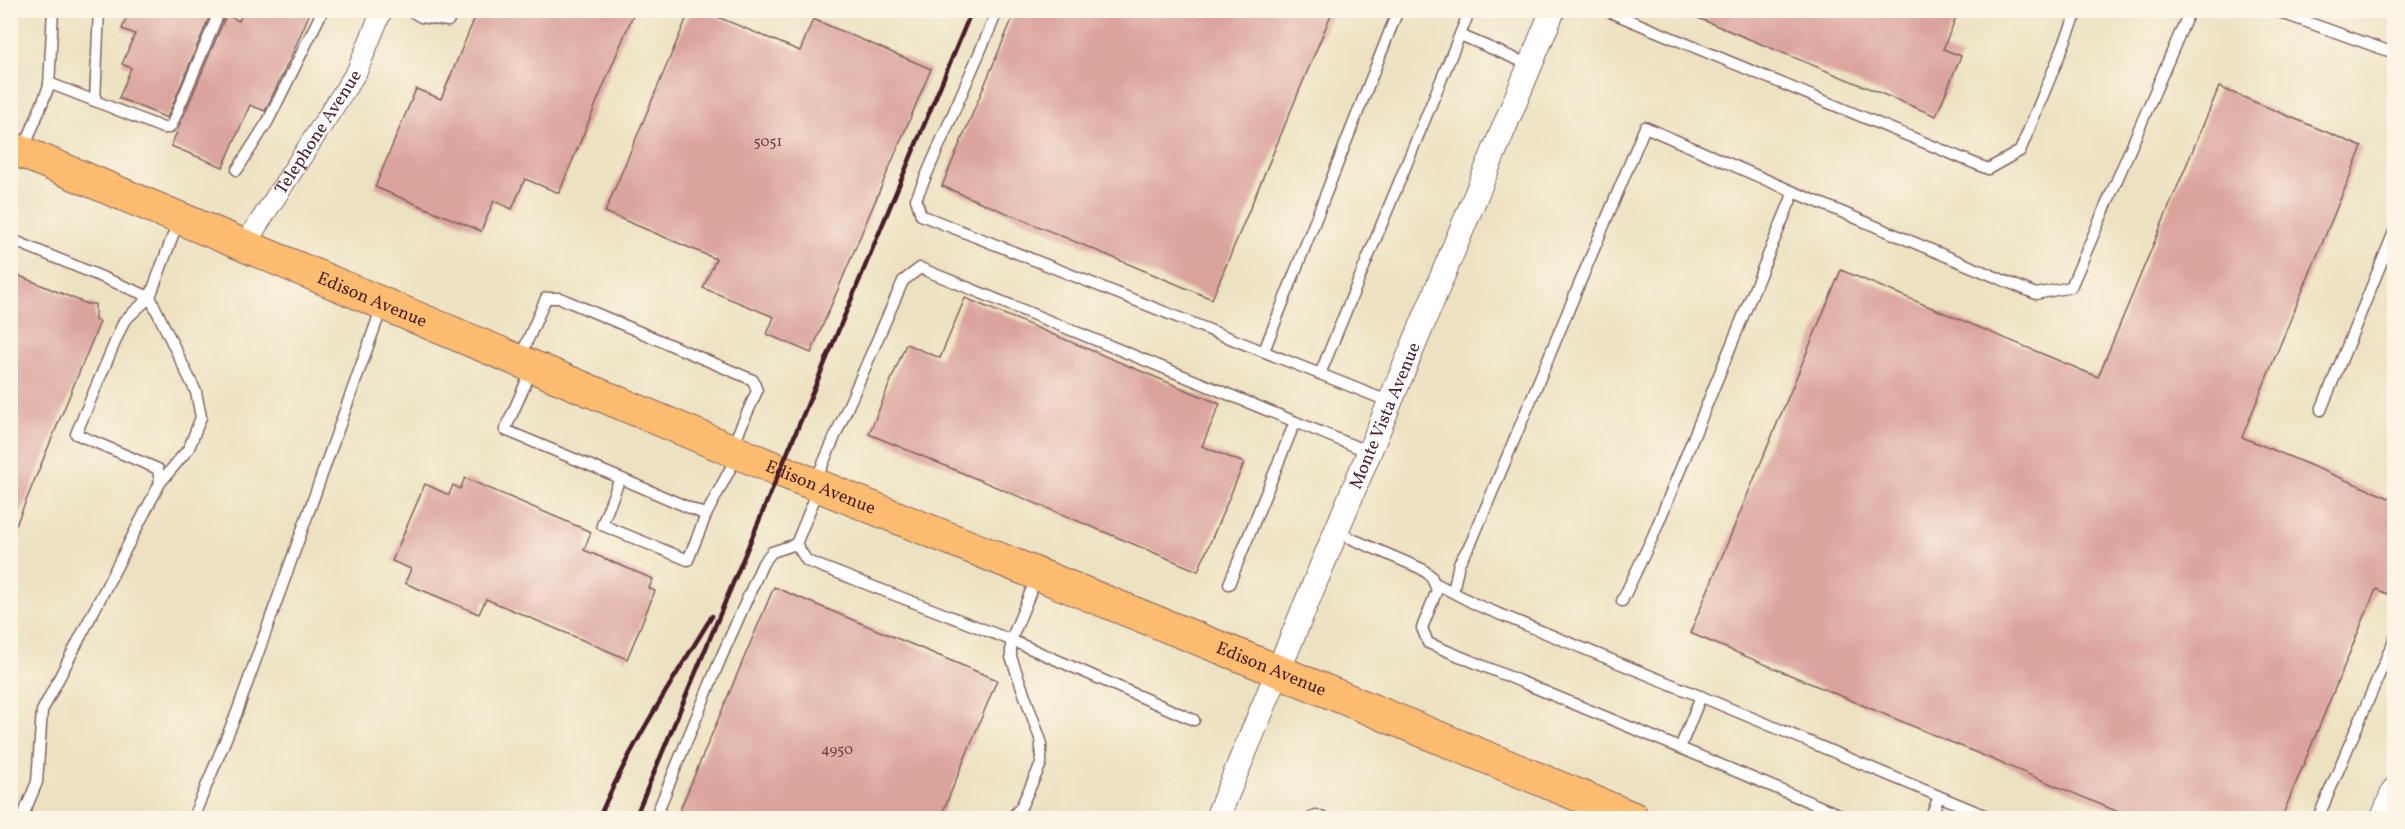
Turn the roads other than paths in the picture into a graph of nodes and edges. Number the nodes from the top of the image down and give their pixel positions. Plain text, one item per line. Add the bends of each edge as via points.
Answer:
1 (54, 10) edge
2 (99, 10) edge
3 (220, 10) edge
4 (323, 10) edge
5 (382, 10) edge
6 (409, 10) edge
7 (456, 10) edge
8 (998, 10) edge
9 (1398, 10) edge
10 (1470, 10) edge
11 (1553, 10) edge
12 (1605, 10) edge
13 (2078, 10) edge
14 (2190, 10) edge
15 (2272, 10) edge
16 (1631, 16) edge
17 (1460, 35) junction
18 (2394, 53) edge
19 (1530, 65) junction
20 (49, 83) junction
21 (95, 101) junction
22 (17, 150) edge
23 (237, 170) dead end
24 (1794, 192) junction
25 (179, 218) junction
26 (2394, 232) edge
27 (10, 239) edge
28 (244, 246) junction
29 (150, 297) junction
30 (383, 304) junction
31 (1264, 351) junction
32 (526, 364) junction
33 (1320, 374) junction
34 (1390, 402) junction
35 (2321, 410) dead end
36 (1295, 422) junction
37 (734, 452) junction
38 (1369, 452) junction
39 (620, 478) junction
40 (160, 483) junction
41 (817, 485) junction
42 (706, 515) junction
43 (1336, 532) junction
44 (796, 544) junction
45 (1038, 574) junction
46 (1435, 583) junction
47 (1229, 584) dead end
48 (1454, 592) junction
49 (1622, 601) dead end
50 (1011, 640) junction
51 (2394, 640) edge
52 (1278, 671) junction
53 (1701, 696) junction
54 (1194, 720) dead end
55 (1680, 748) junction
56 (1939, 797) junction
57 (22, 819) edge
58 (193, 819) edge
59 (655, 819) edge
60 (1011, 819) edge
61 (1217, 819) edge
62 (1311, 819) edge
63 (1323, 819) edge
64 (1633, 819) edge
65 (1848, 819) edge
66 (1930, 819) edge
67 (1991, 819) edge
68 (2318, 819) edge

1 - 20 lane
2 - 21 lane
3 - 21 lane via 169,128
4 - 23 lane via 268,121
5 - 28 street, Telephone Avenue via 357,71
6 - 7 lane via 421,17 448,21
8 - 31 lane via 916,199 921,215
9 - 31 lane
10 - 17 lane
11 - 19 street, Monte Vista Avenue
12 - 16 lane
13 - 16 lane via 2020,152 1988,169
14 - 24 lane via 2071,287 2036,294
15 - 18 lane
17 - 19 lane
17 - 33 lane
19 - 34 street, Monte Vista Avenue
20 - 21 lane
20 - 22 lane
22 - 25 main road, Edison Avenue
24 - 48 lane via 1645,127 1472,543 1459,563
24 - 49 lane via 1653,536
25 - 28 main road, Edison Avenue
25 - 29 lane
26 - 35 lane
27 - 29 lane
28 - 30 main road, Edison Avenue
29 - 40 lane via 196,392 201,417 189,448
29 - 40 lane via 124,321 76,434 158,469
30 - 32 main road, Edison Avenue
30 - 58 lane via 237,712
31 - 33 lane
32 - 37 main road, Edison Avenue
32 - 37 lane via 546,298 560,298 753,380 757,391
32 - 39 lane via 506,430
33 - 34 lane
34 - 38 street, Monte Vista Avenue
36 - 38 lane
36 - 41 lane via 920,268 903,281
36 - 47 lane
37 - 41 main road, Edison Avenue
37 - 42 lane
38 - 43 street, Monte Vista Avenue
39 - 42 lane
39 - 42 lane via 602,525 688,560
40 - 57 lane via 42,711 37,782
41 - 44 lane
41 - 45 main road, Edison Avenue
43 - 46 lane via 1422,569
43 - 52 street, Monte Vista Avenue
44 - 50 lane via 807,561
44 - 59 lane via 772,552 763,563
45 - 50 lane
45 - 52 main road, Edison Avenue
46 - 48 lane
46 - 55 lane via 1437,590 1422,628 1428,644
48 - 53 lane via 1477,605
50 - 54 lane
50 - 60 lane via 1011,657 1041,741 1041,764 1021,807
51 - 68 lane
52 - 61 street, Monte Vista Avenue
52 - 64 main road, Edison Avenue
53 - 55 lane
53 - 56 lane
55 - 65 lane
56 - 66 lane
56 - 67 lane
62 - 63 lane via 1316,815

